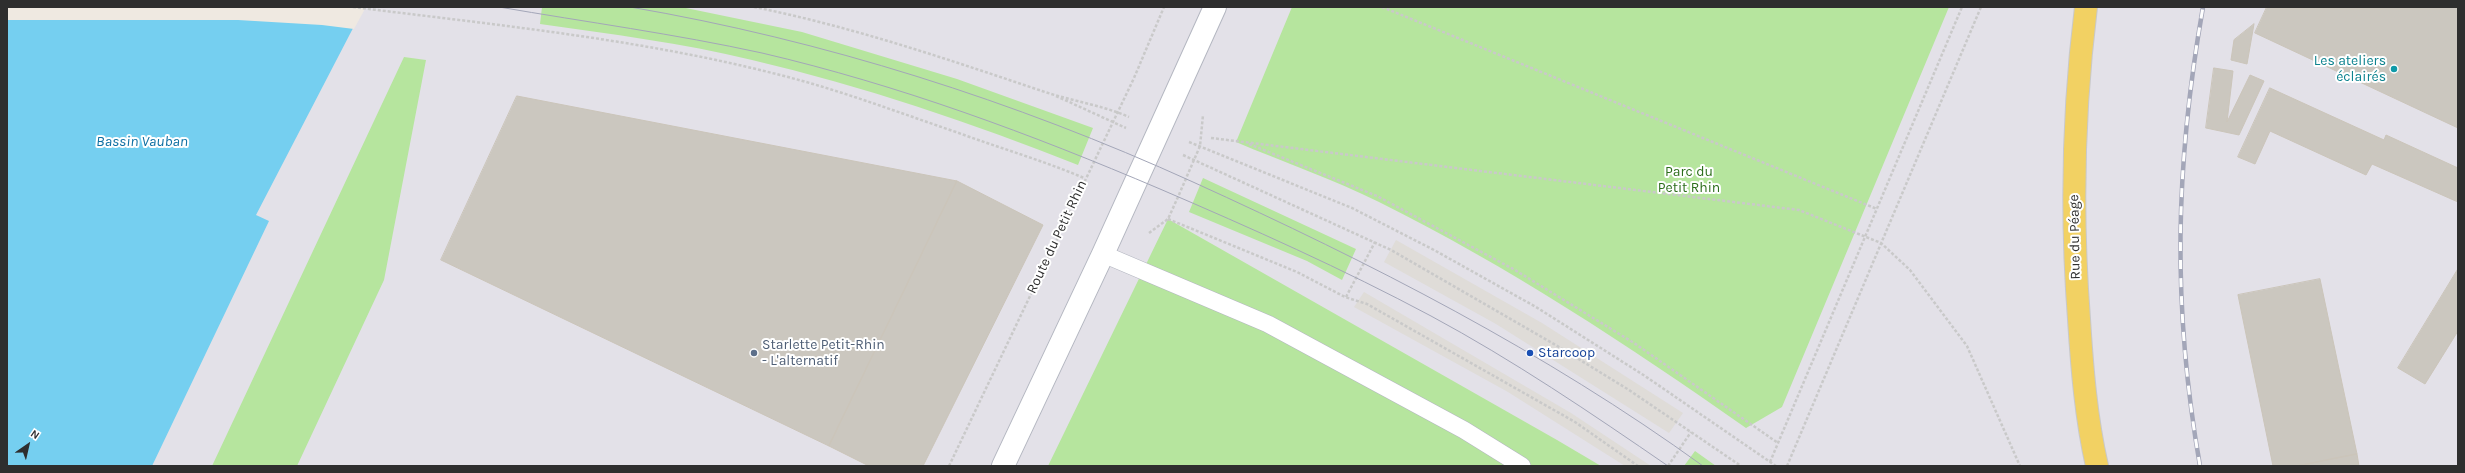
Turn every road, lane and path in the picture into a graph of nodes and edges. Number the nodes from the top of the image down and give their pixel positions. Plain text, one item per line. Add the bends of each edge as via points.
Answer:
1 (353, 7) edge
2 (754, 7) edge
3 (1164, 7) edge
4 (1215, 7) edge
5 (1382, 7) edge
6 (1962, 7) edge
7 (1981, 7) edge
8 (2086, 7) edge
9 (1048, 93) junction
10 (1118, 112) junction
11 (1112, 122) junction
12 (1211, 138) dead end
13 (1154, 141) junction
14 (1245, 142) junction
15 (1193, 159) junction
16 (1084, 178) junction
17 (1877, 209) junction
18 (1865, 236) junction
19 (1375, 242) junction
20 (1881, 243) junction
21 (1103, 254) junction
22 (1345, 297) junction
23 (1691, 432) junction
24 (1778, 443) junction
25 (1770, 462) junction
26 (949, 466) edge
27 (1003, 466) edge
28 (1522, 466) edge
29 (1638, 466) edge
30 (1668, 466) edge
31 (1742, 466) edge
32 (1776, 466) edge
33 (1788, 466) edge
34 (2020, 466) edge
35 (2097, 466) edge

1 - 16 path via 661,50 778,74 855,95 958,133 1037,158
2 - 9 path via 898,42
3 - 10 path, Route du Petit Rhin
4 - 13 street
5 - 17 path
6 - 17 path
7 - 20 path
8 - 35 main road, Rue du Péage via 2074,149 2074,247 2081,358
9 - 10 path
9 - 11 path
10 - 11 path, Route du Petit Rhin
11 - 13 path
11 - 16 path, Route du Petit Rhin
12 - 14 path
13 - 15 path
13 - 21 street
14 - 18 path via 1799,210
14 - 24 path via 1377,196 1515,270 1634,343
15 - 19 path
15 - 22 path via 1168,219 1297,272
15 - 25 path via 1200,146 1352,208 1434,250 1536,307 1639,372
16 - 26 path, Route du Petit Rhin
17 - 18 path
18 - 20 path
18 - 24 path
19 - 22 path
19 - 23 path via 1559,347
20 - 33 path
20 - 34 path via 1910,270 1967,346
21 - 27 street
21 - 28 lane via 1268,324 1464,430
22 - 29 path via 1367,304 1513,386 1574,422
23 - 30 path
23 - 31 path
24 - 25 path
25 - 32 path

